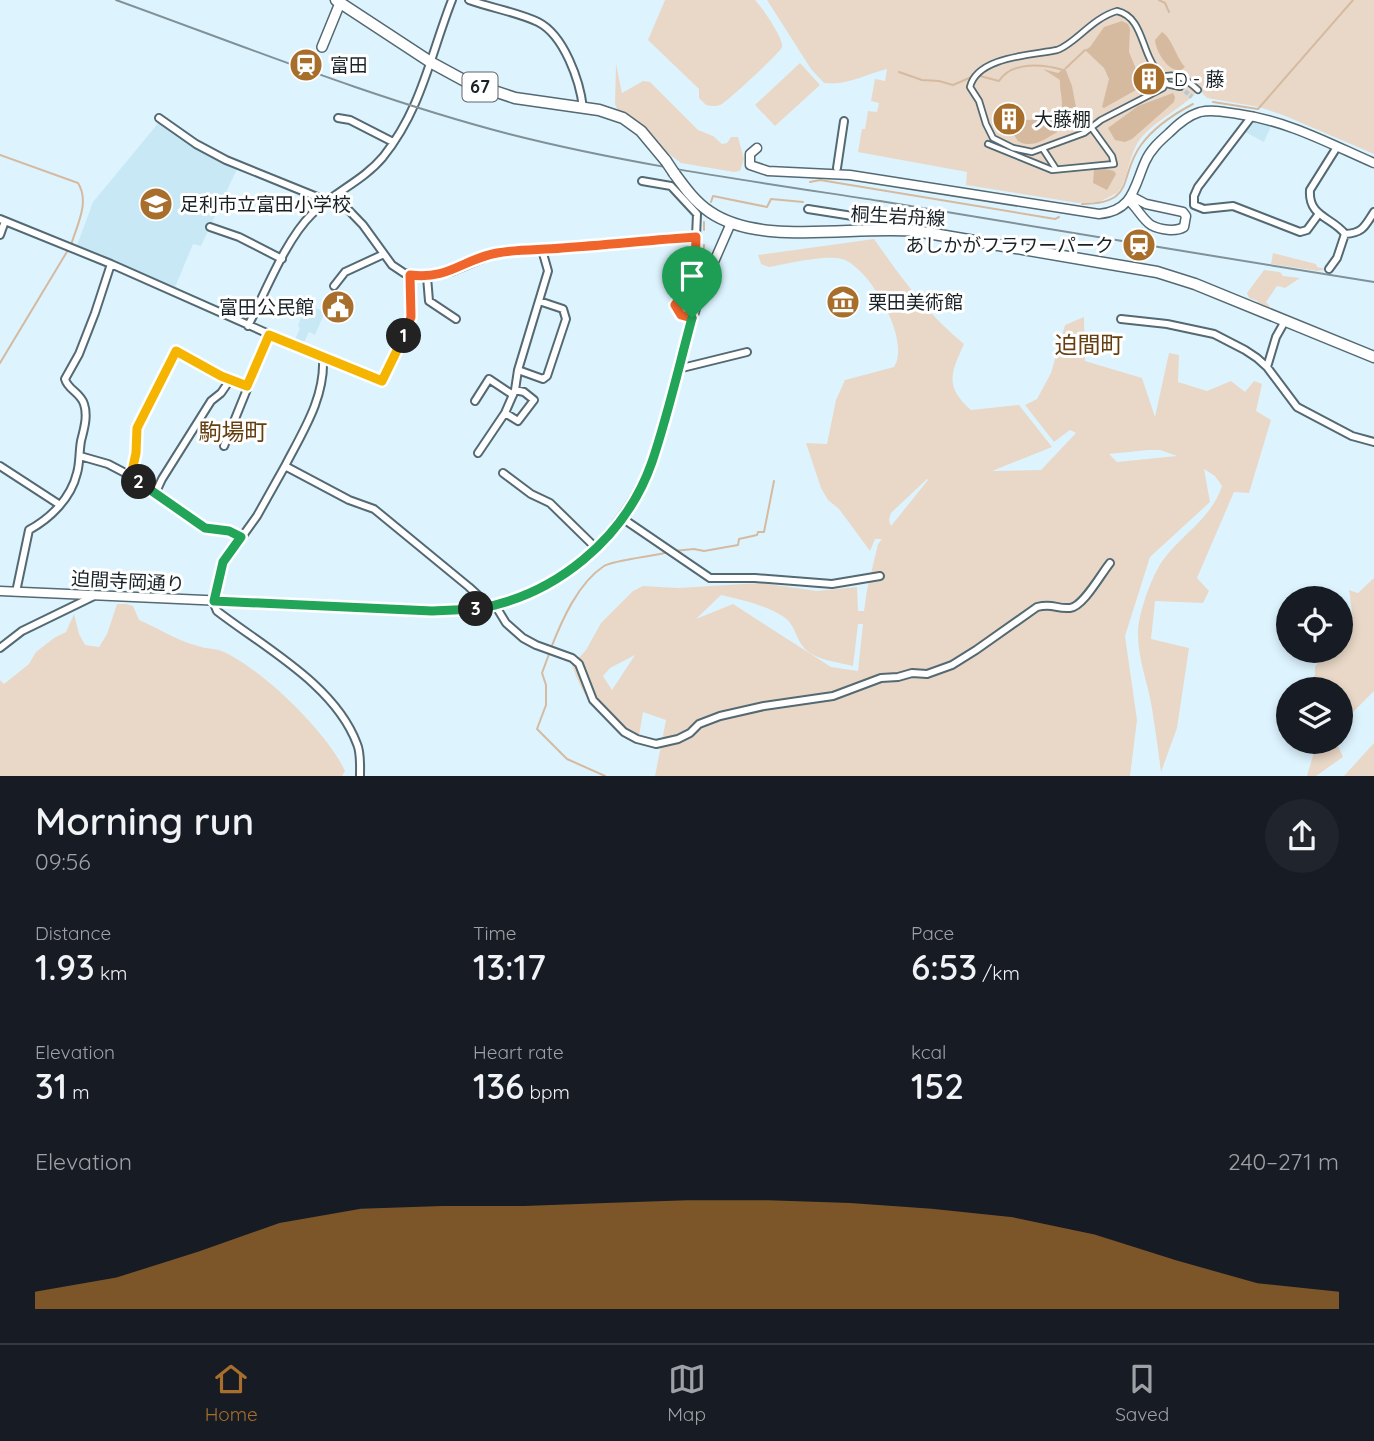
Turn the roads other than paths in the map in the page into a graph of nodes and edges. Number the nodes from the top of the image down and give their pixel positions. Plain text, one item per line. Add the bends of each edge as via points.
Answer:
1 (452, 0) edge
2 (469, 0) edge
3 (338, 1) edge
4 (322, 47) dead end
5 (432, 63) junction
6 (1162, 77) junction
7 (1166, 84) junction
8 (1180, 87) tunnel mouth
9 (1198, 90) dead end
10 (583, 108) junction
11 (1252, 116) junction
12 (159, 117) dead end
13 (338, 118) dead end
14 (844, 121) dead end
15 (1091, 127) junction
16 (993, 138) junction
17 (393, 142) junction
18 (1337, 147) junction
19 (757, 148) dead end
20 (1043, 149) junction
21 (1374, 163) edge
22 (837, 168) joint
23 (1056, 170) junction
24 (850, 175) junction
25 (642, 181) dead end
26 (335, 196) junction
27 (1130, 198) junction
28 (327, 201) junction
29 (808, 209) dead end
30 (1374, 212) edge
31 (1318, 215) junction
32 (2, 220) edge
33 (731, 223) junction
34 (210, 227) dead end
35 (901, 230) junction
36 (1345, 234) junction
37 (0, 235) edge
38 (696, 237) junction
39 (542, 250) junction
40 (384, 254) junction
41 (282, 259) junction
42 (110, 264) junction
43 (1329, 269) dead end
44 (410, 275) junction
45 (427, 277) junction
46 (334, 286) dead end
47 (539, 301) junction
48 (692, 318) junction
49 (456, 319) dead end
50 (1121, 319) dead end
51 (1285, 321) junction
52 (248, 326) junction
53 (269, 335) junction
54 (747, 352) dead end
55 (1374, 357) edge
56 (323, 358) junction
57 (1267, 367) junction
58 (678, 369) junction
59 (518, 370) junction
60 (230, 380) junction
61 (247, 386) junction
62 (514, 393) junction
63 (475, 401) dead end
64 (505, 412) junction
65 (1374, 442) edge
66 (224, 446) dead end
67 (478, 453) dead end
68 (80, 456) junction
69 (0, 466) edge
70 (285, 466) junction
71 (503, 473) dead end
72 (131, 476) junction
73 (155, 494) junction
74 (60, 505) junction
75 (622, 518) junction
76 (241, 537) junction
77 (596, 548) junction
78 (1110, 563) dead end
79 (880, 576) dead end
80 (0, 591) edge
81 (16, 592) junction
82 (96, 595) junction
83 (214, 601) junction
84 (495, 605) junction
85 (484, 608) junction
86 (0, 648) edge
87 (360, 776) edge

1 - 5 street
2 - 10 street via 548,28 572,68
3 - 4 main road
3 - 5 main road, 67
5 - 10 main road, 67 via 502,94
5 - 17 street via 415,106
6 - 7 street
6 - 9 street via 1176,75
6 - 16 street via 1132,19 1122,12 1108,13 1061,49 1008,58 974,78 970,87
7 - 8 street
7 - 15 street
10 - 33 main road, 桐生岩舟線 / 67, bridge via 629,121 691,195
11 - 18 street via 1284,123
11 - 27 street via 1215,111 1185,119 1150,153
11 - 31 street via 1198,187 1194,205 1204,209 1233,206 1300,232
12 - 28 street via 202,148
13 - 17 street
14 - 22 street
15 - 20 street
15 - 23 street via 1114,164
16 - 20 street via 1023,151
16 - 23 street via 986,144
17 - 26 street via 361,178
18 - 21 street
18 - 31 street via 1310,190
19 - 24 street via 749,158 755,168
20 - 23 street
22 - 24 street
24 - 27 street via 1099,214
25 - 38 street via 671,186 697,214
26 - 28 street
26 - 40 street
27 - 27 street via 1183,212 1184,227 1175,231 1151,225
28 - 41 street via 307,219
29 - 35 street via 897,223
30 - 36 street via 1365,228
31 - 36 street
32 - 37 street
32 - 42 street
33 - 35 main road, 桐生岩舟線 / 67 via 763,232
33 - 48 street, 迫間寺岡通り
34 - 41 street
35 - 51 main road, 桐生岩舟線 / 67 via 1165,274
36 - 43 street
38 - 39 street
38 - 48 street via 695,269 675,305 681,315
39 - 45 street via 499,252
39 - 47 street via 548,271
40 - 44 street via 395,268
40 - 46 street via 345,272
41 - 52 street
42 - 52 street
42 - 68 street via 79,354 65,379 85,406
44 - 45 street
44 - 56 street via 411,317 382,381
45 - 49 street via 429,301
47 - 59 street
47 - 59 street via 563,309 566,319 547,376 543,379
48 - 58 street, 迫間寺岡通り
50 - 57 street via 1213,334
51 - 55 main road, 桐生岩舟線 / 67
51 - 57 street
52 - 53 street
53 - 56 street
53 - 61 street
54 - 58 street
56 - 70 street via 324,376 315,409
57 - 65 street via 1297,407 1352,436
58 - 75 street, 迫間寺岡通り via 652,463
59 - 62 street
60 - 61 street
60 - 72 street via 176,351 137,428
60 - 73 street via 211,401
61 - 66 street
62 - 63 street via 489,379
62 - 64 street
62 - 64 street via 524,392 534,400 518,421
64 - 67 street
68 - 72 street
68 - 74 street via 72,487
69 - 74 street
70 - 76 street
70 - 85 street via 374,509 469,587
71 - 77 street via 550,503
72 - 73 street
73 - 76 street via 205,528
74 - 81 street via 29,530
75 - 77 street, 迫間寺岡通り
75 - 79 street via 710,578 832,584
76 - 83 street via 223,562
77 - 84 street, 迫間寺岡通り via 560,577
78 - 84 street via 1080,605 1037,607 975,650 927,674 868,681 817,700 720,716 678,739 656,744 624,732 593,700 579,664 523,638 502,619
80 - 81 street, 迫間寺岡通り
81 - 82 street, 迫間寺岡通り
82 - 83 street, 迫間寺岡通り
82 - 86 street via 22,631
83 - 85 street, 迫間寺岡通り via 432,611
83 - 87 street via 217,611 321,691 358,745
84 - 85 street, 迫間寺岡通り

